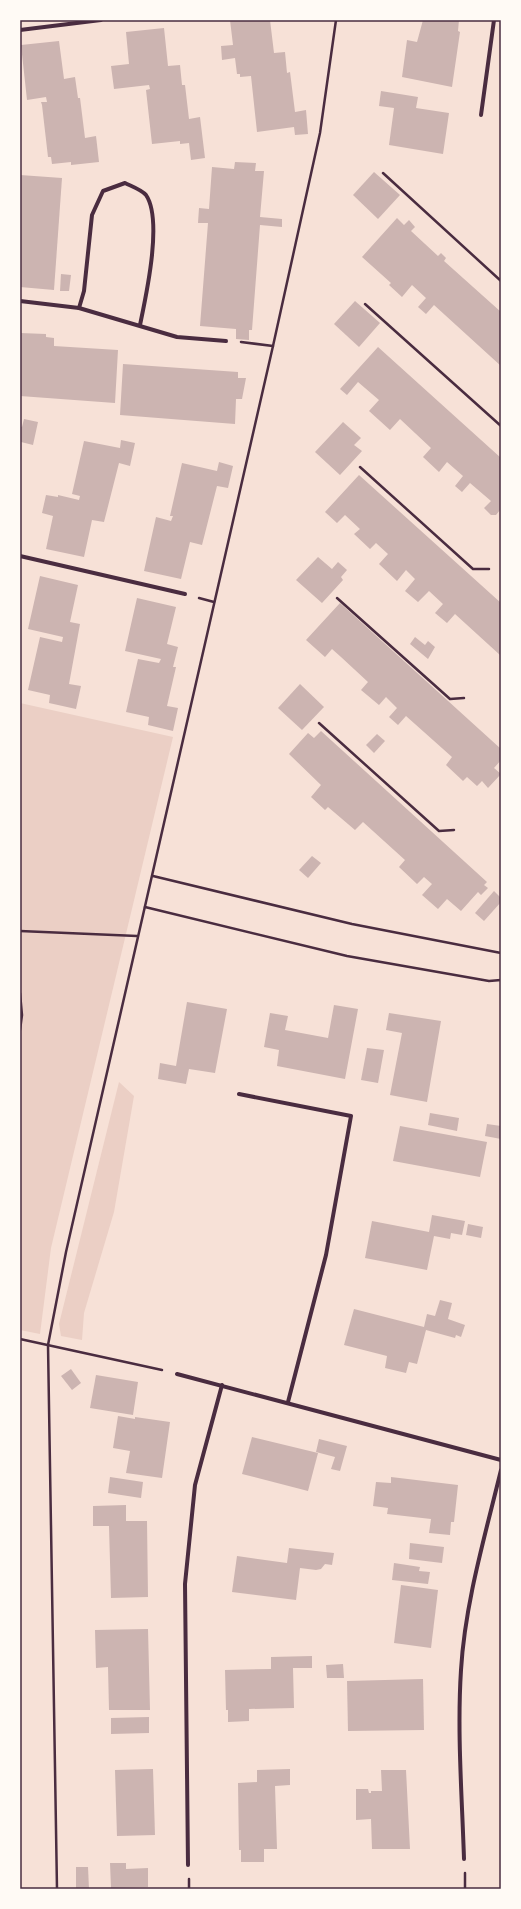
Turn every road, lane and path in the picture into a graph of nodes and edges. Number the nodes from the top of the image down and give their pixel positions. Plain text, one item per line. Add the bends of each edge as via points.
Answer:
1 (101, 20) edge
2 (336, 20) edge
3 (494, 20) edge
4 (20, 30) edge
5 (481, 115) dead end
6 (383, 173) dead end
7 (501, 281) edge
8 (20, 301) edge
9 (365, 304) dead end
10 (79, 308) junction
11 (140, 325) junction
12 (226, 341) joint
13 (273, 346) junction
14 (501, 426) edge
15 (360, 467) dead end
16 (20, 556) edge
17 (489, 569) dead end
18 (185, 594) dead end
19 (338, 598) dead end
20 (464, 698) dead end
21 (318, 723) dead end
22 (454, 830) dead end
23 (153, 876) junction
24 (145, 907) junction
25 (20, 931) edge
26 (137, 936) junction
27 (501, 953) edge
28 (501, 980) edge
29 (20, 993) edge
30 (20, 1030) edge
31 (239, 1094) dead end
32 (20, 1339) edge
33 (48, 1345) junction
34 (177, 1374) joint
35 (222, 1385) junction
36 (288, 1402) junction
37 (501, 1460) edge
38 (501, 1470) edge
39 (464, 1859) dead end
40 (188, 1865) dead end
41 (57, 1889) edge

1 - 4 street
2 - 13 path via 320,133
3 - 5 street
6 - 7 path
8 - 10 street
9 - 14 path
10 - 11 street
10 - 11 street via 84,291 92,216 103,191 125,183 145,194 153,210 148,288
11 - 12 street via 177,337
12 - 13 path
13 - 23 path
15 - 17 path via 473,569
16 - 18 street
19 - 20 path via 450,699
21 - 22 path via 439,831
23 - 24 path
23 - 27 path via 352,924
24 - 26 path
24 - 28 path via 347,956 489,981
25 - 26 path
26 - 33 path via 66,1252
29 - 30 path
31 - 36 street via 351,1116 326,1255
32 - 33 path
33 - 34 path
33 - 41 path
34 - 35 street
35 - 36 street
35 - 40 street via 195,1485 185,1584
36 - 37 street
38 - 39 street via 468,1612 461,1669

